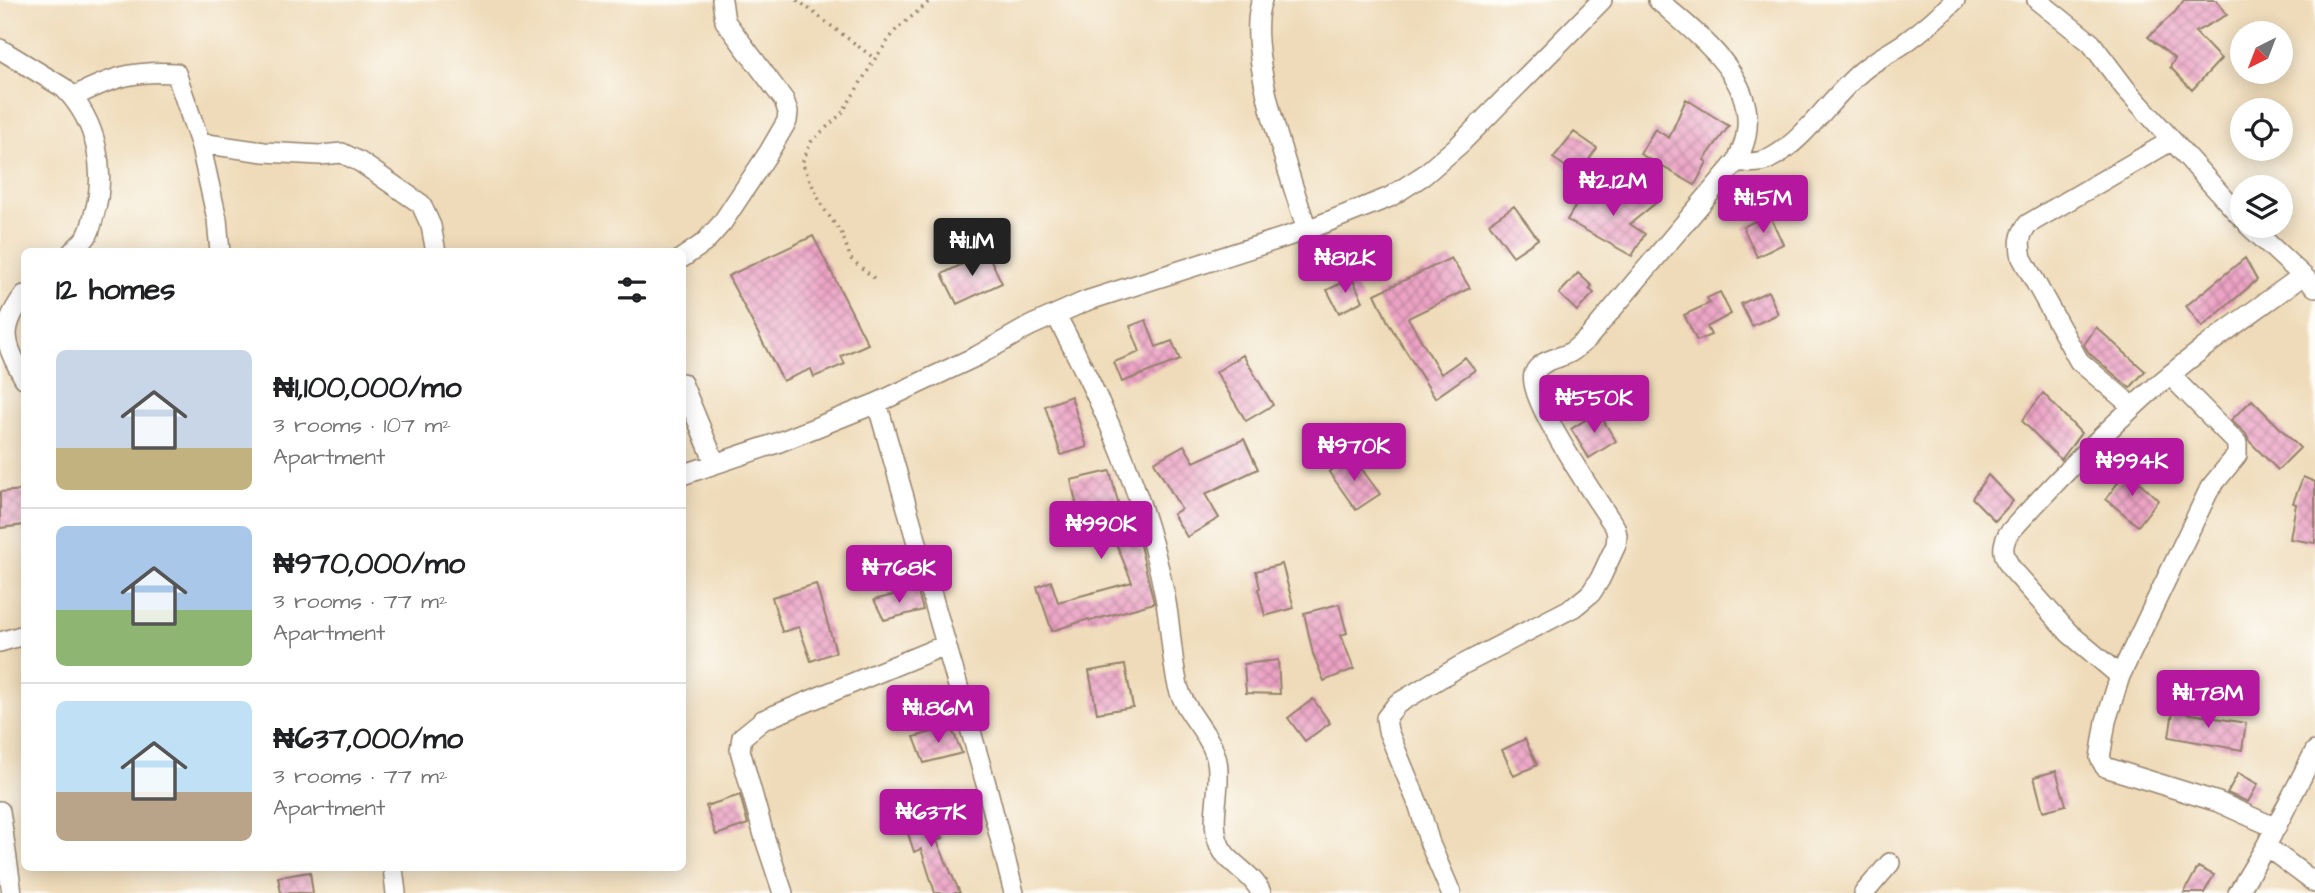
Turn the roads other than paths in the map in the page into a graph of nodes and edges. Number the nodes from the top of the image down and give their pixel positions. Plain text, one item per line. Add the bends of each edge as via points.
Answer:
1 (722, 0) edge
2 (1262, 0) edge
3 (1602, 0) edge
4 (1658, 0) edge
5 (1955, 0) edge
6 (2037, 0) edge
7 (0, 49) edge
8 (72, 97) junction
9 (2171, 141) junction
10 (200, 143) junction
11 (1737, 161) junction
12 (2230, 205) edge
13 (1307, 230) junction
14 (2262, 238) edge
15 (76, 248) edge
16 (219, 248) edge
17 (435, 248) edge
18 (686, 255) edge
19 (2309, 281) edge
20 (21, 298) edge
21 (1056, 314) junction
22 (21, 373) edge
23 (2170, 375) junction
24 (686, 393) edge
25 (877, 403) junction
26 (2133, 407) junction
27 (715, 463) junction
28 (686, 474) edge
29 (21, 636) edge
30 (0, 642) edge
31 (945, 645) junction
32 (2120, 676) junction
33 (2315, 751) edge
34 (0, 811) edge
35 (2276, 828) junction
36 (2266, 846) junction
37 (1890, 863) dead end
38 (393, 871) edge
39 (2315, 883) edge
40 (12, 893) edge
41 (396, 893) edge
42 (783, 893) edge
43 (1014, 893) edge
44 (1261, 893) edge
45 (1451, 893) edge
46 (1864, 893) edge
47 (2238, 893) edge

1 - 18 street via 725,21 784,100 787,121 722,223
2 - 13 street via 1257,36 1269,103
3 - 13 street via 1424,175 1390,197
4 - 11 street via 1702,39 1742,93 1746,135
5 - 11 street via 1905,43 1860,72 1780,153 1766,161
6 - 9 street via 2091,43
7 - 8 street
8 - 10 street via 131,73 176,73
8 - 15 street via 90,126 100,178 88,235
9 - 12 street
9 - 26 street via 2028,224 2019,246 2079,361
10 - 16 street
10 - 17 street via 264,152 342,153 421,204
11 - 45 street via 1588,338 1569,354 1539,366 1534,374 1541,405 1618,535 1600,579 1574,607 1460,666 1397,704 1387,718 1388,731
13 - 21 street
14 - 19 street
19 - 23 street
20 - 22 street via 2,323 3,341
21 - 25 street
21 - 44 street via 1135,485 1166,597 1179,689 1217,763 1218,841 1223,853 1251,877
23 - 26 street
23 - 32 street via 2238,449 2210,488
24 - 27 street
25 - 27 street
25 - 31 street
26 - 32 street via 2059,478 2003,545 2011,568 2060,623
27 - 28 street
29 - 30 street
31 - 42 street via 763,720 742,737 740,750
31 - 43 street
32 - 35 street via 2106,720 2100,758 2105,767 2218,802
33 - 35 street
34 - 40 street
35 - 36 street
36 - 39 street
36 - 47 street
37 - 46 street
38 - 41 street

